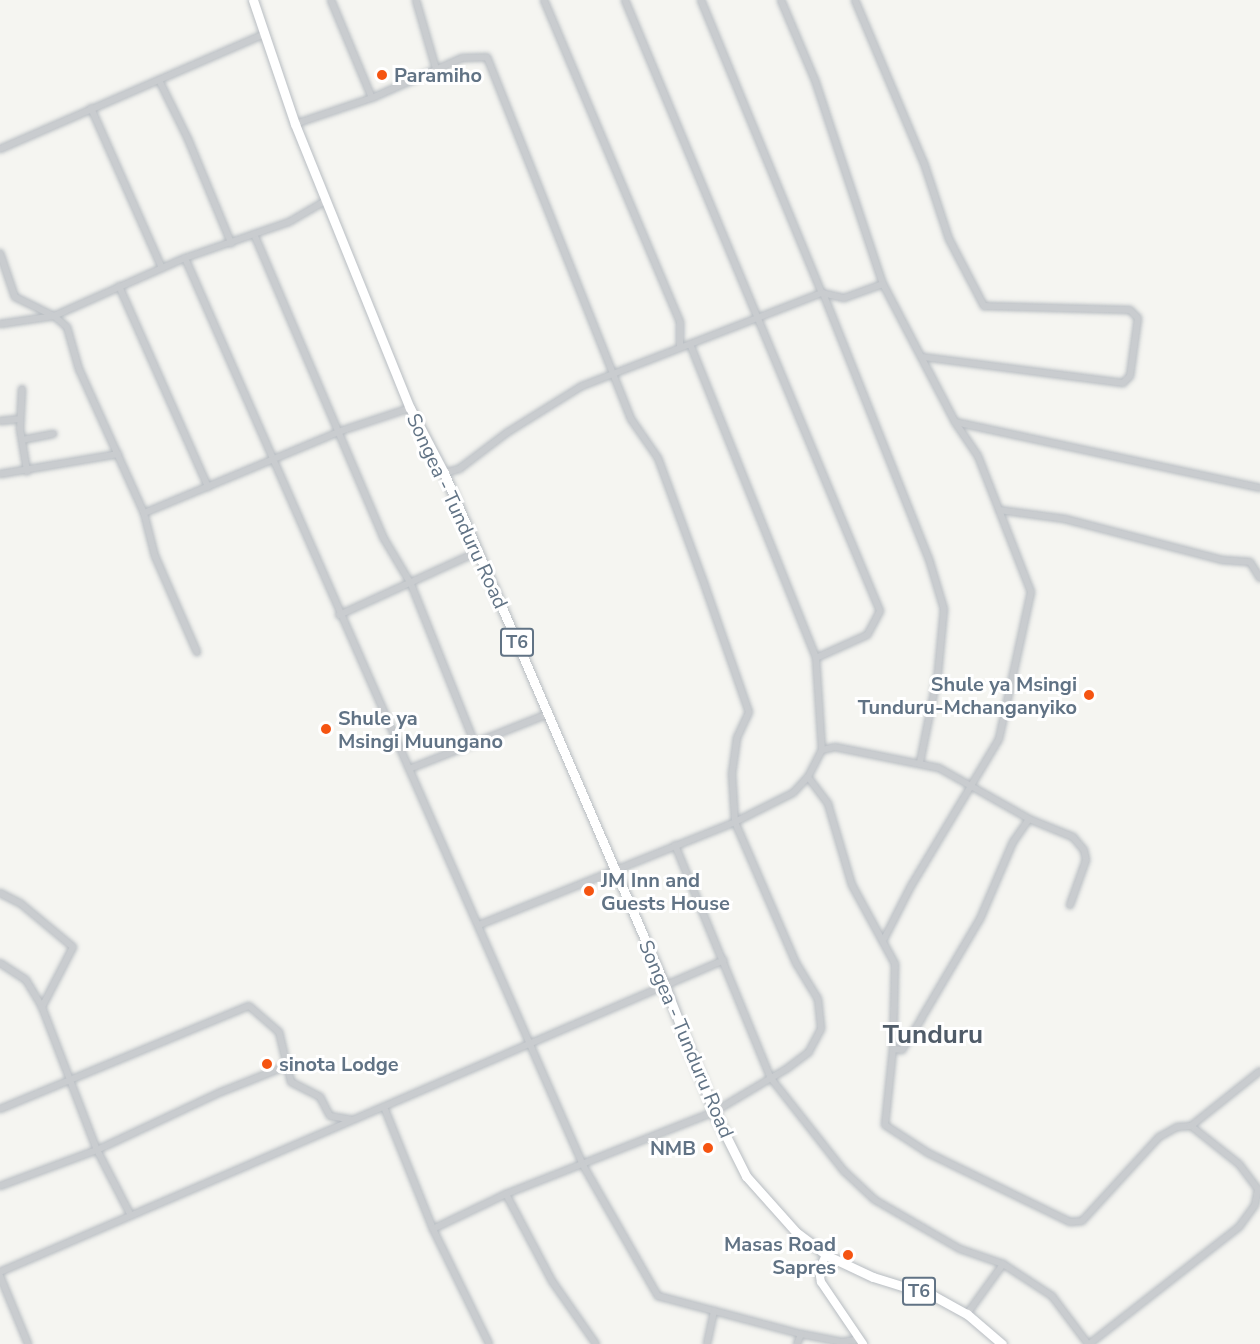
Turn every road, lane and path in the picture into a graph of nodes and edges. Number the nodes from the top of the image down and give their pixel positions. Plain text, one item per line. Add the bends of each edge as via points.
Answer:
1 (253, 0) edge
2 (331, 0) edge
3 (416, 0) edge
4 (544, 0) edge
5 (625, 0) edge
6 (701, 0) edge
7 (781, 0) edge
8 (855, 0) edge
9 (265, 34) junction
10 (436, 69) junction
11 (159, 80) junction
12 (372, 98) junction
13 (91, 108) junction
14 (295, 124) junction
15 (0, 149) edge
16 (327, 200) junction
17 (254, 234) junction
18 (231, 243) junction
19 (0, 253) edge
20 (185, 258) junction
21 (162, 268) junction
22 (883, 284) junction
23 (119, 286) junction
24 (822, 293) junction
25 (54, 316) junction
26 (759, 318) junction
27 (0, 324) edge
28 (690, 344) junction
29 (680, 347) junction
30 (922, 357) junction
31 (615, 374) junction
32 (22, 389) dead end
33 (410, 408) junction
34 (20, 420) junction
35 (0, 421) edge
36 (955, 422) junction
37 (341, 431) junction
38 (53, 434) dead end
39 (22, 440) junction
40 (118, 454) junction
41 (275, 458) junction
42 (27, 471) junction
43 (444, 473) junction
44 (0, 474) edge
45 (208, 486) junction
46 (1260, 488) edge
47 (999, 510) junction
48 (144, 513) junction
49 (477, 552) junction
50 (1260, 578) edge
51 (411, 584) junction
52 (339, 615) junction
53 (197, 652) dead end
54 (816, 658) junction
55 (548, 714) junction
56 (475, 744) junction
57 (822, 750) junction
58 (920, 762) junction
59 (409, 769) junction
60 (808, 777) junction
61 (974, 786) junction
62 (1029, 819) junction
63 (735, 822) junction
64 (675, 845) junction
65 (615, 870) junction
66 (0, 893) edge
67 (1070, 905) dead end
68 (479, 925) junction
69 (883, 941) junction
70 (724, 960) junction
71 (0, 963) edge
72 (665, 986) junction
73 (42, 1007) junction
74 (528, 1043) junction
75 (893, 1049) junction
76 (289, 1065) junction
77 (1260, 1071) edge
78 (771, 1077) junction
79 (70, 1080) junction
80 (1, 1107) edge
81 (384, 1107) junction
82 (714, 1112) junction
83 (354, 1120) junction
84 (1191, 1126) junction
85 (98, 1150) junction
86 (583, 1165) junction
87 (0, 1186) edge
88 (506, 1194) junction
89 (1258, 1195) edge
90 (130, 1215) junction
91 (433, 1229) junction
92 (826, 1255) junction
93 (1003, 1264) junction
94 (0, 1274) edge
95 (714, 1311) junction
96 (967, 1314) junction
97 (801, 1334) junction
98 (862, 1342) edge
99 (28, 1344) edge
100 (489, 1344) edge
101 (596, 1344) edge
102 (707, 1344) edge
103 (797, 1344) edge
104 (1002, 1344) edge
105 (1089, 1344) edge

1 - 9 highway, Songea - Tunduru Road / T6
2 - 12 street
3 - 10 street
4 - 29 street via 680,322
5 - 26 street via 741,285
6 - 24 street
7 - 22 street via 815,80
8 - 30 street via 924,163 949,239 984,306 1130,310 1138,318 1130,376 1123,382
9 - 11 street
9 - 14 highway, Songea - Tunduru Road / T6
10 - 12 street
10 - 31 street via 462,58 487,57
11 - 13 street
11 - 18 street via 189,139
12 - 14 street
13 - 15 street
13 - 21 street
14 - 16 highway, Songea - Tunduru Road / T6
16 - 17 street via 289,222
16 - 33 highway, Songea - Tunduru Road / T6
17 - 18 street
17 - 37 street
18 - 20 street
19 - 25 street via 15,297
20 - 21 street
20 - 41 street
21 - 23 street
22 - 24 street via 844,298
22 - 30 street
23 - 25 street
23 - 45 street
24 - 26 street
24 - 58 street via 924,548 944,609 938,673
25 - 27 street
25 - 40 street via 67,327 79,369
26 - 28 street
26 - 54 street via 880,611 867,635
28 - 29 street
28 - 54 street
29 - 31 street
30 - 36 street
31 - 43 street via 582,386 508,432 459,469
31 - 63 street via 632,419 658,458 749,712 736,738 732,784
32 - 34 street
33 - 37 street
33 - 43 highway, Songea - Tunduru Road / T6
34 - 35 street
34 - 39 street
36 - 46 street
36 - 47 street via 978,456
37 - 41 street
37 - 51 street via 383,537
38 - 39 street
39 - 42 street
40 - 42 street
40 - 48 street
41 - 45 street
41 - 52 street
42 - 44 street
43 - 49 highway, Songea - Tunduru Road / T6
45 - 48 street
47 - 50 street via 1065,519 1222,560 1250,562
47 - 61 street via 1031,592 999,739
48 - 53 street via 155,556
49 - 51 street
49 - 55 highway, Songea - Tunduru Road / T6
51 - 52 street
51 - 56 street
52 - 59 street
54 - 57 street
55 - 56 street
55 - 65 highway, Songea - Tunduru Road / T6
56 - 59 street
57 - 58 street via 848,748
57 - 60 street
58 - 61 street
59 - 68 street
60 - 63 street via 794,794
60 - 69 street via 828,804 852,885
61 - 62 street
61 - 69 street via 911,886
62 - 67 street via 1073,837 1084,850 1086,860
62 - 75 street via 1013,842 980,919 921,1019 902,1050
63 - 64 street
63 - 78 street via 796,963 818,999 821,1029 809,1052
64 - 65 street
64 - 70 street
65 - 68 street
65 - 72 highway, Songea - Tunduru Road / T6
66 - 73 street via 20,903 73,947
68 - 74 street
69 - 75 street via 895,964
70 - 72 street
70 - 78 street
71 - 73 street via 26,980
72 - 74 street
72 - 82 highway, Songea - Tunduru Road / T6
73 - 79 street
74 - 81 street
74 - 86 street
75 - 84 street via 885,1125 928,1153 1070,1222 1082,1221 1159,1137 1177,1127
76 - 79 street via 279,1032 249,1006
76 - 83 street via 291,1082 320,1097 330,1116
76 - 85 street
77 - 84 street
78 - 82 street
78 - 93 street via 844,1171 875,1200 960,1249
79 - 80 street
79 - 85 street
81 - 83 street
81 - 91 street
82 - 86 street
82 - 92 highway, Songea - Tunduru Road / T6 via 746,1176 796,1232
83 - 90 street
84 - 89 street via 1239,1164 1258,1189
85 - 87 street
85 - 90 street
86 - 88 street
86 - 95 street via 658,1296
88 - 91 street
88 - 101 street via 552,1281
89 - 105 street via 1256,1205 1239,1227
90 - 94 street
91 - 100 street
92 - 96 highway, T6 via 873,1277 934,1296
92 - 98 main road via 819,1270 820,1282
93 - 96 street
93 - 105 street via 1052,1296
94 - 99 street
95 - 97 street
95 - 102 street
96 - 104 highway, T6
97 - 98 street
97 - 103 street

